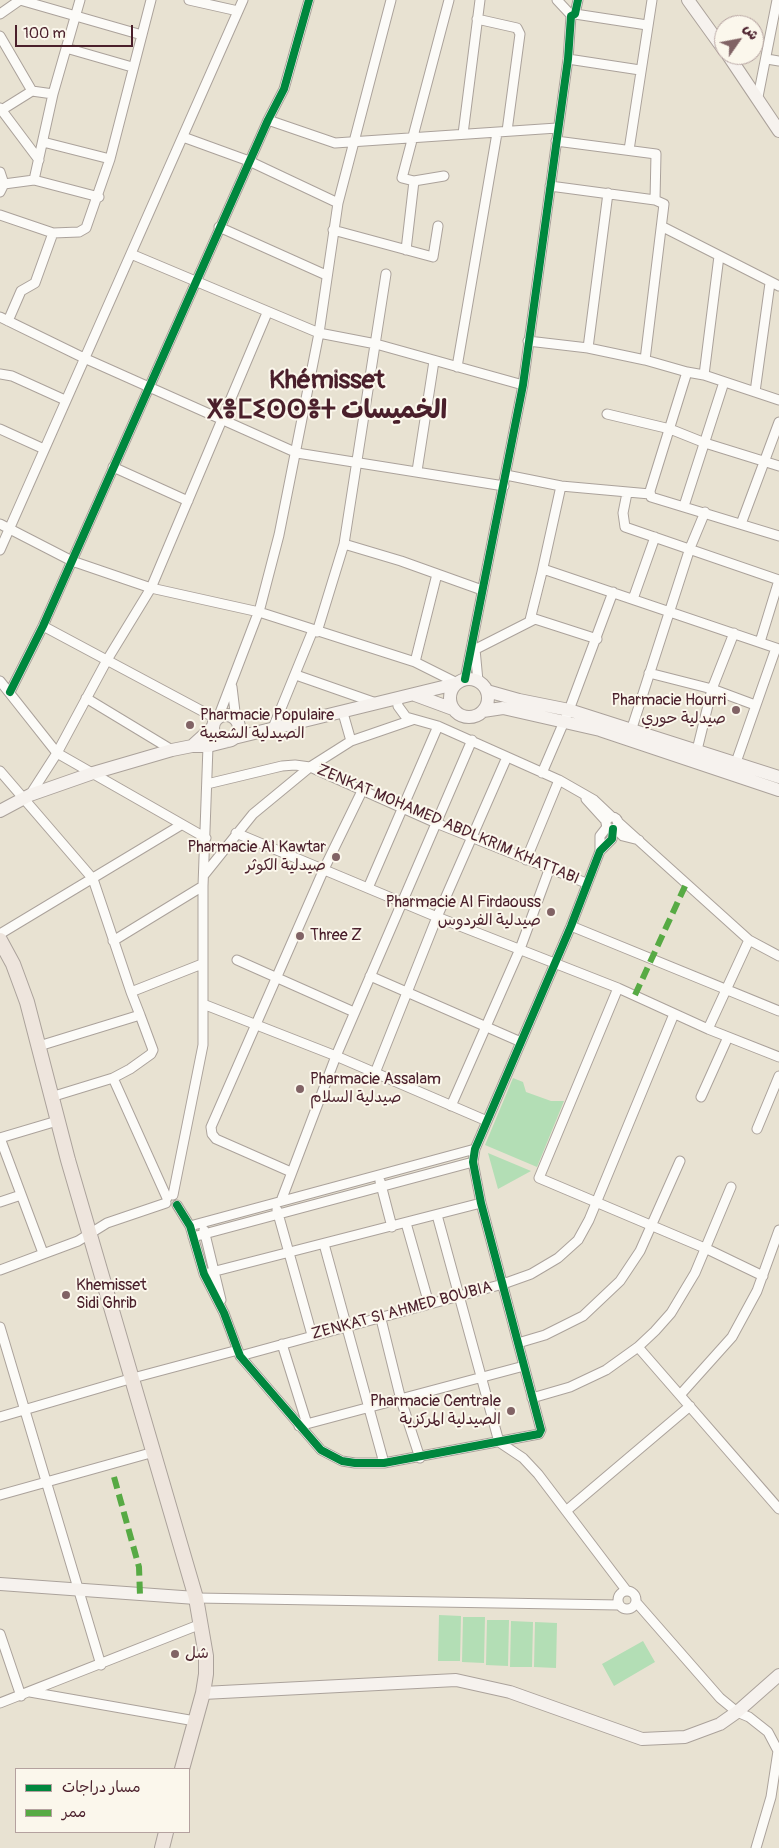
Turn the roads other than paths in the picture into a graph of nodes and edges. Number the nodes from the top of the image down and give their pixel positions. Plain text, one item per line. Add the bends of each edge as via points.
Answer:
1 (20, 0) edge
2 (80, 0) edge
3 (151, 0) edge
4 (189, 0) edge
5 (243, 0) edge
6 (391, 0) edge
7 (449, 0) edge
8 (480, 0) edge
9 (557, 0) edge
10 (578, 0) edge
11 (652, 0) edge
12 (688, 0) edge
13 (777, 0) edge
14 (306, 1) edge
15 (238, 11) junction
16 (0, 14) edge
17 (573, 15) junction
18 (75, 16) junction
19 (477, 19) junction
20 (648, 25) junction
21 (142, 35) junction
22 (0, 36) edge
23 (714, 36) edge
24 (66, 48) junction
25 (767, 59) junction
26 (568, 60) junction
27 (779, 61) edge
28 (735, 65) edge
29 (132, 67) junction
30 (640, 70) junction
31 (32, 91) junction
32 (53, 94) junction
33 (758, 97) junction
34 (0, 110) edge
35 (268, 120) junction
36 (556, 128) junction
37 (508, 131) junction
38 (779, 131) edge
39 (497, 133) junction
40 (463, 134) junction
41 (183, 137) junction
42 (412, 138) junction
43 (354, 141) junction
44 (556, 141) junction
45 (43, 142) junction
46 (629, 150) junction
47 (110, 159) junction
48 (40, 160) junction
49 (249, 161) junction
50 (0, 172) edge
51 (444, 176) dead end
52 (34, 180) junction
53 (414, 181) junction
54 (550, 186) junction
55 (2, 188) edge
56 (608, 193) junction
57 (99, 196) junction
58 (655, 200) junction
59 (338, 204) junction
60 (0, 215) edge
61 (438, 226) dead end
62 (663, 227) junction
63 (219, 228) junction
64 (333, 230) junction
65 (53, 233) junction
66 (406, 250) junction
67 (131, 254) junction
68 (719, 256) junction
69 (386, 274) dead end
70 (326, 275) junction
71 (197, 281) junction
72 (775, 284) edge
73 (267, 313) junction
74 (4, 319) edge
75 (319, 333) junction
76 (528, 341) junction
77 (376, 344) junction
78 (588, 348) junction
79 (84, 358) junction
80 (645, 360) junction
81 (434, 361) junction
82 (458, 367) junction
83 (687, 372) junction
84 (0, 374) edge
85 (704, 375) junction
86 (724, 382) junction
87 (523, 384) junction
88 (150, 386) junction
89 (755, 392) junction
90 (65, 400) junction
91 (779, 400) edge
92 (607, 414) dead end
93 (222, 418) junction
94 (779, 422) edge
95 (0, 429) edge
96 (670, 429) junction
97 (705, 443) junction
98 (44, 450) junction
99 (297, 453) junction
100 (765, 461) junction
101 (358, 463) junction
102 (779, 466) edge
103 (113, 467) junction
104 (417, 471) junction
105 (506, 474) junction
106 (504, 486) junction
107 (561, 486) junction
108 (627, 493) junction
109 (650, 494) junction
110 (188, 501) junction
111 (684, 506) junction
112 (705, 512) junction
113 (0, 524) edge
114 (741, 524) junction
115 (10, 529) junction
116 (778, 533) edge
117 (655, 537) junction
118 (344, 544) junction
119 (690, 548) junction
120 (0, 550) edge
121 (72, 561) junction
122 (542, 572) junction
123 (437, 574) junction
124 (152, 588) junction
125 (482, 590) junction
126 (613, 592) junction
127 (633, 600) junction
128 (259, 612) junction
129 (669, 613) junction
130 (530, 620) junction
131 (43, 626) junction
132 (315, 631) junction
133 (734, 633) junction
134 (597, 640) junction
135 (760, 642) junction
136 (473, 648) junction
137 (778, 649) edge
138 (107, 660) junction
139 (415, 662) junction
140 (649, 673) junction
141 (296, 675) junction
142 (0, 681) edge
143 (478, 681) junction
144 (459, 682) junction
145 (232, 687) junction
146 (712, 690) junction
147 (487, 691) junction
148 (10, 692) junction
149 (415, 695) junction
150 (86, 698) junction
151 (397, 699) junction
152 (378, 704) junction
153 (755, 705) junction
154 (453, 709) junction
155 (483, 711) junction
156 (343, 713) junction
157 (567, 715) junction
158 (412, 720) junction
159 (237, 722) junction
160 (213, 724) junction
161 (438, 726) junction
162 (268, 729) junction
163 (629, 734) junction
164 (231, 739) junction
165 (472, 740) junction
166 (351, 741) junction
167 (192, 746) junction
168 (208, 746) junction
169 (172, 750) junction
170 (697, 750) junction
171 (57, 754) junction
172 (507, 757) junction
173 (310, 767) junction
174 (734, 768) junction
175 (0, 771) edge
176 (93, 773) junction
177 (542, 773) junction
178 (779, 777) edge
179 (559, 780) junction
180 (207, 784) junction
181 (779, 790) edge
182 (362, 791) junction
183 (27, 797) junction
184 (402, 808) junction
185 (0, 811) edge
186 (436, 823) junction
187 (612, 824) junction
188 (181, 825) junction
189 (236, 833) junction
190 (472, 837) junction
191 (206, 838) junction
192 (526, 860) junction
193 (324, 869) junction
194 (549, 870) junction
195 (204, 875) junction
196 (93, 879) junction
197 (586, 883) junction
198 (203, 886) junction
199 (368, 888) junction
200 (402, 903) junction
201 (437, 918) junction
202 (571, 926) junction
203 (0, 934) edge
204 (0, 940) edge
205 (749, 940) junction
206 (113, 941) junction
207 (520, 950) junction
208 (779, 956) edge
209 (237, 960) dead end
210 (202, 964) junction
211 (554, 964) junction
212 (370, 976) junction
213 (276, 978) junction
214 (618, 988) junction
215 (726, 988) junction
216 (131, 992) junction
217 (409, 993) junction
218 (203, 1004) junction
219 (779, 1011) edge
220 (354, 1012) junction
221 (674, 1014) junction
222 (140, 1015) junction
223 (256, 1023) junction
224 (485, 1027) junction
225 (708, 1029) junction
226 (728, 1037) junction
227 (521, 1042) junction
228 (39, 1046) junction
229 (336, 1056) junction
230 (779, 1057) edge
231 (375, 1073) junction
232 (779, 1076) edge
233 (113, 1078) junction
234 (51, 1097) junction
235 (701, 1097) dead end
236 (451, 1106) junction
237 (57, 1121) junction
238 (487, 1121) junction
239 (757, 1129) dead end
240 (0, 1138) edge
241 (475, 1149) junction
242 (680, 1161) dead end
243 (473, 1162) junction
244 (291, 1172) junction
245 (378, 1175) junction
246 (381, 1186) junction
247 (731, 1187) dead end
248 (21, 1195) junction
249 (169, 1199) junction
250 (0, 1202) edge
251 (278, 1202) junction
252 (481, 1203) junction
253 (595, 1203) junction
254 (278, 1214) junction
255 (437, 1215) junction
256 (202, 1222) junction
257 (406, 1223) junction
258 (651, 1225) junction
259 (190, 1226) junction
260 (392, 1226) junction
261 (779, 1230) edge
262 (89, 1235) junction
263 (205, 1235) junction
264 (193, 1237) junction
265 (324, 1244) junction
266 (707, 1249) junction
267 (43, 1253) junction
268 (288, 1254) junction
269 (0, 1270) edge
270 (215, 1272) junction
271 (204, 1274) junction
272 (763, 1276) junction
273 (503, 1284) junction
274 (459, 1296) junction
275 (429, 1304) junction
276 (224, 1313) junction
277 (381, 1318) junction
278 (347, 1325) junction
279 (0, 1327) edge
280 (312, 1334) junction
281 (518, 1343) junction
282 (282, 1344) junction
283 (638, 1347) junction
284 (239, 1353) junction
285 (524, 1366) junction
286 (482, 1376) junction
287 (133, 1378) junction
288 (680, 1395) junction
289 (532, 1398) junction
290 (401, 1400) junction
291 (690, 1406) junction
292 (369, 1408) junction
293 (26, 1410) junction
294 (0, 1417) edge
295 (303, 1425) junction
296 (499, 1442) junction
297 (154, 1452) junction
298 (420, 1458) junction
299 (384, 1463) junction
300 (46, 1482) junction
301 (0, 1495) edge
302 (779, 1509) edge
303 (566, 1511) junction
304 (0, 1584) edge
305 (79, 1590) junction
306 (626, 1590) junction
307 (196, 1598) junction
308 (636, 1602) junction
309 (619, 1605) junction
310 (201, 1624) junction
311 (0, 1634) edge
312 (101, 1665) junction
313 (779, 1675) edge
314 (30, 1692) junction
315 (203, 1693) junction
316 (21, 1696) junction
317 (0, 1703) edge
318 (737, 1712) junction
319 (195, 1720) junction
320 (182, 1768) edge
321 (166, 1833) edge
322 (162, 1848) edge
323 (756, 1848) edge

1 - 16 street
1 - 18 street
2 - 18 street
3 - 21 street
4 - 15 street
5 - 15 street
6 - 43 street
7 - 42 street
8 - 19 street
9 - 17 street
10 - 17 street
11 - 20 street
12 - 23 main road
13 - 25 street
14 - 35 street via 284,89
15 - 41 street
17 - 20 street
17 - 26 street
18 - 21 street
18 - 24 street
19 - 37 street via 520,30
19 - 40 street
20 - 30 street
21 - 29 street
22 - 31 street
24 - 29 street
24 - 32 street
25 - 27 street
25 - 33 street
26 - 30 street
26 - 36 street
28 - 33 main road
29 - 47 street
30 - 46 street
31 - 32 street
31 - 34 street
32 - 45 street
33 - 38 main road
34 - 48 street
35 - 43 street via 335,143
35 - 49 street
36 - 37 street
36 - 44 street
37 - 39 street
39 - 40 street
39 - 82 street
40 - 42 street
41 - 49 street
41 - 67 street
42 - 43 street
42 - 53 street via 402,178
43 - 59 street
44 - 46 street
44 - 54 street
45 - 47 street
45 - 48 street
46 - 58 street via 658,156
47 - 57 street
48 - 52 street
49 - 59 street
49 - 63 street
50 - 55 street
51 - 53 street
52 - 55 street
52 - 57 street
53 - 66 street
54 - 56 street
54 - 76 street
56 - 58 street
56 - 78 street
57 - 65 street via 86,228 79,232
58 - 62 street via 664,204
59 - 64 street
60 - 65 street
61 - 66 street via 433,257
62 - 68 street
62 - 80 street
63 - 70 street
63 - 71 street
64 - 66 street
64 - 70 street
65 - 74 street via 35,283 21,291
67 - 71 street
67 - 79 street
68 - 72 street
68 - 85 street
69 - 77 street
70 - 75 street
71 - 73 street
71 - 88 street
72 - 89 street
73 - 75 street
73 - 93 street
74 - 79 street
75 - 77 street
75 - 99 street
76 - 78 street
76 - 87 street
77 - 81 street
77 - 101 street
78 - 80 street
79 - 88 street
79 - 90 street
80 - 83 street
81 - 82 street
81 - 104 street
82 - 87 street
83 - 85 street
83 - 96 street
84 - 90 street via 12,376
85 - 86 street
86 - 89 street
86 - 97 street
87 - 105 street
88 - 93 street
88 - 103 street
89 - 91 street
90 - 98 street
92 - 96 street
93 - 99 street
93 - 110 street
94 - 100 street
95 - 98 street
96 - 97 street
96 - 109 street
97 - 100 street
97 - 111 street
98 - 115 street
99 - 101 street
99 - 128 street
100 - 102 street
100 - 114 street
101 - 104 street
101 - 118 street
103 - 110 street
103 - 121 street
104 - 106 street
105 - 106 street
105 - 107 street
106 - 125 street
107 - 108 street
107 - 122 street
108 - 109 street
108 - 117 street via 625,527
109 - 111 street
110 - 124 street
111 - 112 street
112 - 114 street
112 - 119 street
113 - 115 street
114 - 116 street
115 - 120 street
115 - 121 street
117 - 119 street
117 - 127 street
118 - 123 street
118 - 132 street
119 - 129 street
119 - 135 street via 779,580
121 - 124 street
121 - 131 street
122 - 126 street via 552,571
122 - 130 street
123 - 125 street
123 - 139 street
124 - 128 street
124 - 138 street
125 - 136 street
126 - 127 street
126 - 134 street
127 - 129 street
128 - 132 street
128 - 145 street
129 - 133 street
129 - 140 street
130 - 134 street
130 - 136 street
131 - 138 street
131 - 148 street
132 - 139 street
132 - 141 street
133 - 135 street
133 - 146 street
134 - 157 street
135 - 137 street
136 - 143 street
136 - 144 street
137 - 153 street
138 - 150 street
138 - 160 street
139 - 144 street
140 - 146 street
140 - 163 street
141 - 152 street
141 - 162 street
142 - 148 street
143 - 144 main road
143 - 147 main road
144 - 149 main road
144 - 154 main road via 450,694
145 - 159 street
145 - 160 street
146 - 153 street
146 - 170 street
147 - 155 main road via 488,702
147 - 157 main road
148 - 171 street
149 - 151 main road
149 - 154 main road
150 - 169 street
150 - 171 street
151 - 152 main road
151 - 158 street via 400,712
152 - 156 main road
153 - 174 street
154 - 155 main road via 468,717
155 - 157 main road via 503,708
156 - 162 main road
156 - 166 street
157 - 163 main road
157 - 177 street
158 - 161 street
158 - 166 street
159 - 160 main road via 227,715
159 - 162 main road
159 - 164 main road via 239,729
160 - 164 main road via 216,736
160 - 167 main road
160 - 168 street
161 - 165 street
161 - 184 street
162 - 164 main road
163 - 170 main road
163 - 174 main road
164 - 168 main road
165 - 172 street
165 - 186 street
166 - 173 street
167 - 168 main road
167 - 169 main road
168 - 180 street
169 - 176 main road
170 - 174 main road
171 - 176 street
171 - 183 street
172 - 177 street
172 - 190 street
173 - 180 street via 282,766
173 - 182 street, ZENKAT MOHAMED ABDLKRIM KHATTABI
173 - 189 street via 253,814
174 - 178 main road
174 - 181 main road
175 - 183 street
176 - 183 main road
176 - 188 street
177 - 179 street
179 - 187 street via 582,792
179 - 192 street
180 - 191 street
182 - 184 street, ZENKAT MOHAMED ABDLKRIM KHATTABI
182 - 193 street
183 - 185 main road
183 - 196 street
184 - 186 street, ZENKAT MOHAMED ABDLKRIM KHATTABI
184 - 199 street
186 - 190 street, ZENKAT MOHAMED ABDLKRIM KHATTABI
186 - 200 street
187 - 197 street via 612,839 600,851
187 - 205 street via 623,836 638,840
188 - 191 street
188 - 196 street
189 - 193 street
189 - 195 street
190 - 192 street, ZENKAT MOHAMED ABDLKRIM KHATTABI
190 - 201 street
191 - 195 street
192 - 194 street, ZENKAT MOHAMED ABDLKRIM KHATTABI
193 - 199 street
193 - 213 street
194 - 197 street, ZENKAT MOHAMED ABDLKRIM KHATTABI
194 - 207 street
195 - 198 street
196 - 203 street
196 - 206 street
197 - 202 street
198 - 206 street
198 - 210 street
199 - 200 street
200 - 201 street
200 - 212 street
201 - 207 street
201 - 217 street
202 - 211 street
202 - 215 street
204 - 228 main road via 21,984
205 - 208 street
205 - 215 street
206 - 216 street
207 - 211 street
207 - 224 street
209 - 213 street
210 - 216 street
210 - 218 street
211 - 214 street
211 - 227 street
212 - 217 street
212 - 220 street
213 - 220 street
213 - 223 street
214 - 221 street
214 - 253 street via 538,1175 541,1181
215 - 219 street
215 - 225 street
216 - 222 street
217 - 224 street
217 - 231 street
218 - 223 street
218 - 249 street via 200,1061
220 - 229 street
221 - 225 street
221 - 253 street, ZENKAT SI AHMED BOUBIA
222 - 228 street
222 - 233 street via 153,1050
223 - 229 street
223 - 244 street via 211,1130 216,1139
224 - 227 street
224 - 236 street
225 - 226 street
226 - 230 street
226 - 235 street
227 - 238 street
228 - 234 main road
229 - 231 street
229 - 244 street
231 - 236 street
232 - 239 street
233 - 234 street
233 - 249 street
234 - 237 main road
236 - 238 street
237 - 240 street
237 - 262 main road
238 - 241 street
240 - 248 street
241 - 243 street
241 - 245 street
242 - 258 street
243 - 246 street
243 - 252 street
244 - 251 street
245 - 246 street
245 - 251 street
246 - 254 street
246 - 260 street
247 - 266 street
248 - 250 street
248 - 267 street
249 - 259 street via 170,1208 177,1205
249 - 262 street via 107,1223
251 - 254 street
251 - 256 street
252 - 255 street
252 - 273 street
253 - 258 street
253 - 273 street, ZENKAT SI AHMED BOUBIA via 578,1240 558,1258 532,1274
254 - 263 street
254 - 268 street
255 - 257 street
255 - 274 street
256 - 259 street
256 - 263 street
257 - 260 street
257 - 275 street
258 - 266 street
258 - 281 street via 640,1251 620,1281 583,1316 545,1335
259 - 264 street
260 - 265 street
261 - 272 street
262 - 267 street
262 - 287 main road
263 - 264 street
263 - 270 street
264 - 271 street
265 - 268 street
265 - 278 street
266 - 272 street
266 - 283 street via 671,1313
267 - 269 street
268 - 270 street
268 - 280 street
270 - 271 street
270 - 276 street
271 - 276 street
272 - 288 street via 732,1337
273 - 274 street, ZENKAT SI AHMED BOUBIA
273 - 281 street
274 - 275 street, ZENKAT SI AHMED BOUBIA
274 - 286 street
275 - 277 street, ZENKAT SI AHMED BOUBIA
276 - 284 street
277 - 278 street, ZENKAT SI AHMED BOUBIA
277 - 290 street
278 - 280 street, ZENKAT SI AHMED BOUBIA
278 - 292 street
279 - 293 street
280 - 282 street, ZENKAT SI AHMED BOUBIA
281 - 285 street
282 - 284 street, ZENKAT SI AHMED BOUBIA
282 - 295 street
283 - 288 street
283 - 289 street via 606,1370 579,1383
284 - 287 street, ZENKAT SI AHMED BOUBIA
284 - 295 street
285 - 286 street
285 - 289 street
286 - 290 street
286 - 296 street
287 - 293 street, ZENKAT SI AHMED BOUBIA
287 - 297 main road
288 - 291 street
289 - 296 street via 541,1432
290 - 292 street
290 - 298 street
291 - 302 street
291 - 303 street
292 - 295 street
292 - 299 street
293 - 294 street, ZENKAT SI AHMED BOUBIA
293 - 300 street
295 - 299 street via 321,1450 332,1457 355,1464
296 - 298 street
296 - 303 street via 523,1458
297 - 300 street
297 - 307 main road
298 - 299 street
300 - 301 street
300 - 305 street
303 - 306 street
304 - 305 main road
305 - 307 main road
305 - 312 street
306 - 308 street via 634,1594
306 - 309 street via 618,1597
307 - 309 street
307 - 310 main road
308 - 309 street via 630,1608 624,1609
308 - 318 street via 709,1686
310 - 312 street
310 - 315 main road via 206,1656
311 - 316 street
312 - 314 street
313 - 318 main road
314 - 316 street
314 - 319 street
315 - 318 main road via 456,1680 502,1690 642,1739 685,1738 720,1724
315 - 319 main road
316 - 317 street
318 - 323 street via 768,1732 778,1751 771,1797
319 - 320 main road
321 - 322 main road

